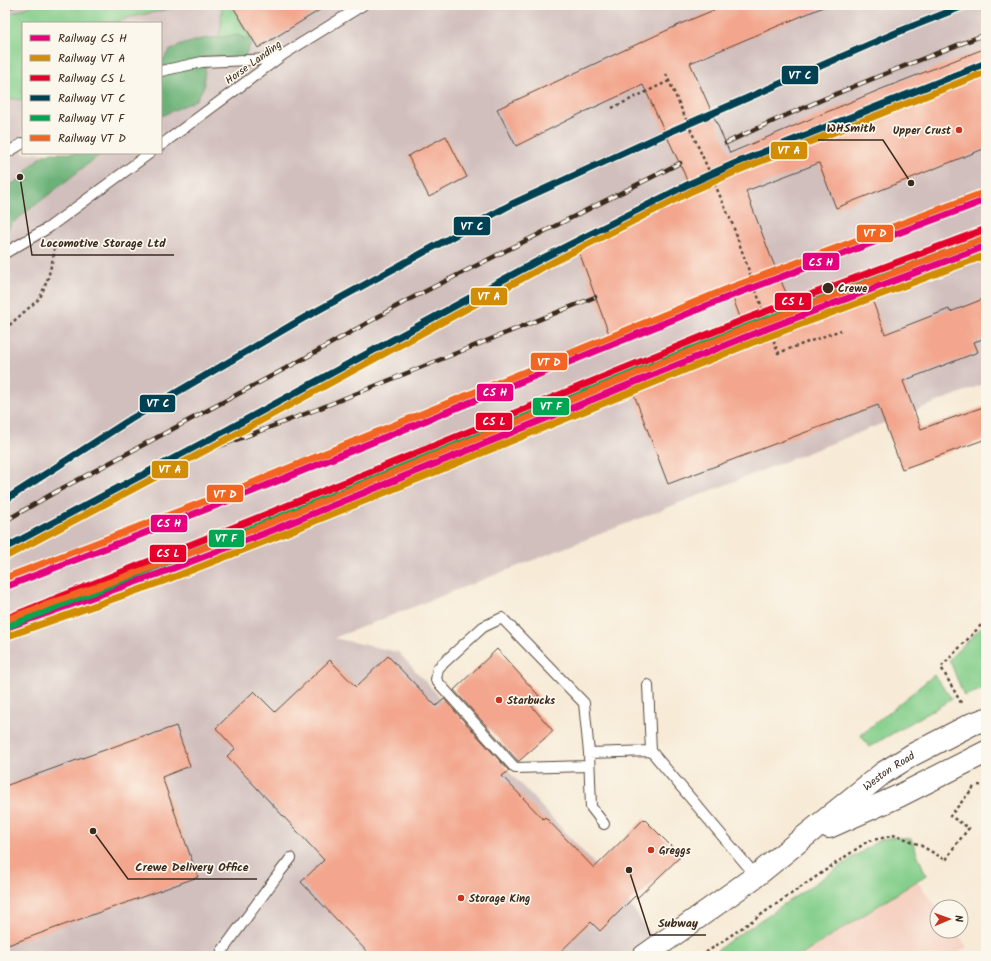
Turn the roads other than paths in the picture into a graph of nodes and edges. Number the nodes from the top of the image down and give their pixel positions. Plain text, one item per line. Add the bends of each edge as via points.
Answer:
1 (363, 5) edge
2 (284, 54) junction
3 (162, 71) edge
4 (22, 144) edge
5 (162, 144) edge
6 (5, 154) edge
7 (149, 154) edge
8 (5, 253) edge
9 (648, 685) dead end
10 (986, 719) edge
11 (651, 751) junction
12 (986, 752) edge
13 (589, 753) junction
14 (589, 766) junction
15 (604, 824) dead end
16 (802, 839) junction
17 (291, 858) dead end
18 (756, 876) junction
19 (222, 956) edge
20 (644, 956) edge

1 - 2 lane, Horse Landing
2 - 3 lane via 270,59 202,62
2 - 5 lane, Horse Landing
4 - 6 lane
7 - 8 lane via 48,228
9 - 11 lane
10 - 16 main road, Weston Road via 912,754 884,773
11 - 13 lane
11 - 18 lane
12 - 16 main road, Weston Road via 899,796
13 - 14 lane
13 - 14 lane via 584,703 502,618 483,628 438,668 436,680 515,768
14 - 15 lane via 591,807
16 - 18 main road, Weston Road
17 - 19 lane via 222,951
18 - 20 main road, Weston Road

